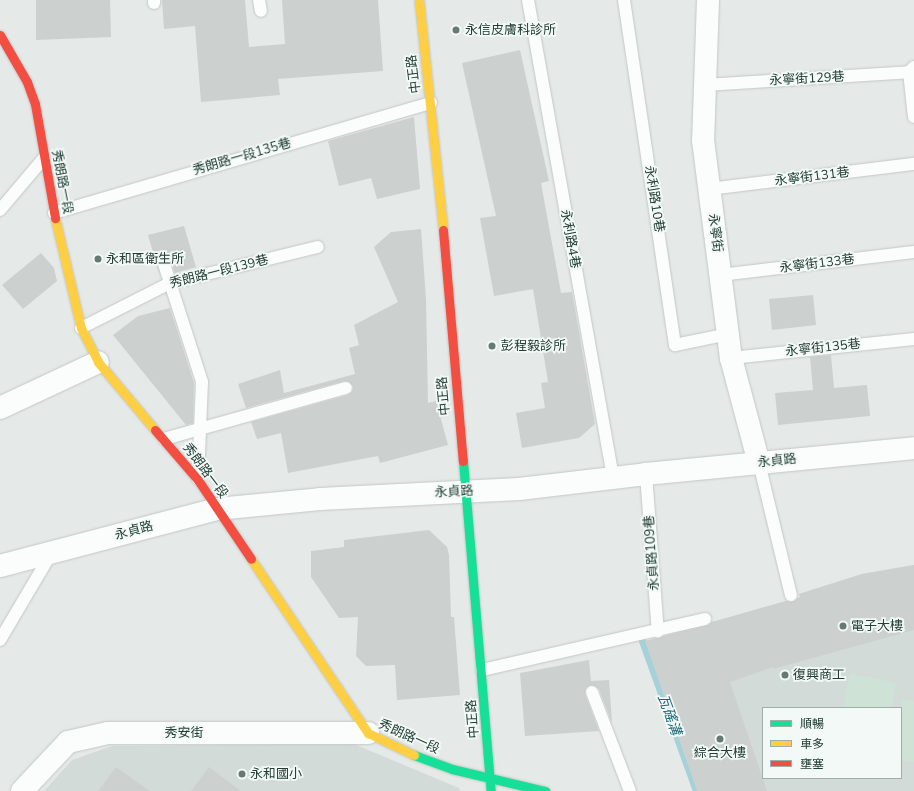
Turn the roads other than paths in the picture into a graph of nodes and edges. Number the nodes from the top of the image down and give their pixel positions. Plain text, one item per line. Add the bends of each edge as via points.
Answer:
1 (419, 0) edge
2 (528, 0) edge
3 (624, 0) edge
4 (708, 0) edge
5 (0, 35) edge
6 (912, 70) edge
7 (705, 85) junction
8 (431, 103) junction
9 (914, 117) edge
10 (44, 158) junction
11 (914, 164) edge
12 (709, 189) junction
13 (0, 210) edge
14 (54, 214) junction
15 (318, 247) dead end
16 (914, 252) edge
17 (164, 264) dead end
18 (720, 275) junction
19 (170, 283) junction
20 (81, 328) junction
21 (728, 334) junction
22 (914, 339) edge
23 (731, 358) junction
24 (98, 362) junction
25 (346, 388) dead end
26 (0, 408) edge
27 (200, 428) junction
28 (164, 439) junction
29 (914, 448) edge
30 (759, 463) junction
31 (646, 474) junction
32 (613, 478) junction
33 (198, 480) junction
34 (465, 492) junction
35 (217, 509) junction
36 (52, 552) junction
37 (0, 566) edge
38 (790, 595) dead end
39 (705, 619) dead end
40 (658, 632) junction
41 (0, 640) edge
42 (482, 670) junction
43 (592, 692) dead end
44 (368, 733) junction
45 (490, 779) junction
46 (22, 791) edge
47 (491, 791) edge
48 (545, 791) edge
49 (630, 791) edge

1 - 8 street, 中正路
2 - 32 lane, 永利路4巷
3 - 21 lane, 永利路10巷 via 675,346
4 - 7 street, 永寧街
5 - 10 street, 秀朗路一段 via 27,82 35,104
6 - 7 lane, 永寧街129巷
6 - 9 lane
7 - 12 street, 永寧街 via 703,140
8 - 14 lane, 秀朗路一段135巷
8 - 34 street, 中正路
10 - 13 lane
10 - 14 street, 秀朗路一段
11 - 12 lane, 永寧街131巷
12 - 18 street, 永寧街
14 - 20 street, 秀朗路一段
15 - 19 lane, 秀朗路一段139巷
16 - 18 lane, 永寧街133巷
17 - 19 lane
18 - 21 street, 永寧街
19 - 20 lane, 秀朗路一段139巷
19 - 27 lane via 202,382
20 - 24 street, 秀朗路一段
21 - 23 street, 永寧街
22 - 23 lane, 永寧街135巷
23 - 30 street, 永寧街
24 - 26 street
24 - 28 street, 秀朗路一段
25 - 27 lane
27 - 28 lane
27 - 33 lane
28 - 33 street, 秀朗路一段
29 - 30 street, 永貞路
30 - 31 street, 永貞路
30 - 38 lane
31 - 32 street, 永貞路
31 - 40 lane, 永貞路109巷
32 - 34 street, 永貞路 via 519,489
33 - 35 street, 秀朗路一段
34 - 35 street, 永貞路 via 320,498
34 - 42 street, 中正路
35 - 36 street, 永貞路
35 - 44 street, 秀朗路一段
36 - 37 street, 永貞路
36 - 41 lane
39 - 40 lane
40 - 42 lane
42 - 45 street, 中正路
43 - 49 lane
44 - 45 street, 秀朗路一段 via 413,755
44 - 46 street, 秀安街 via 108,733 68,742
45 - 47 street, 中正路
45 - 48 street, 秀朗路一段

